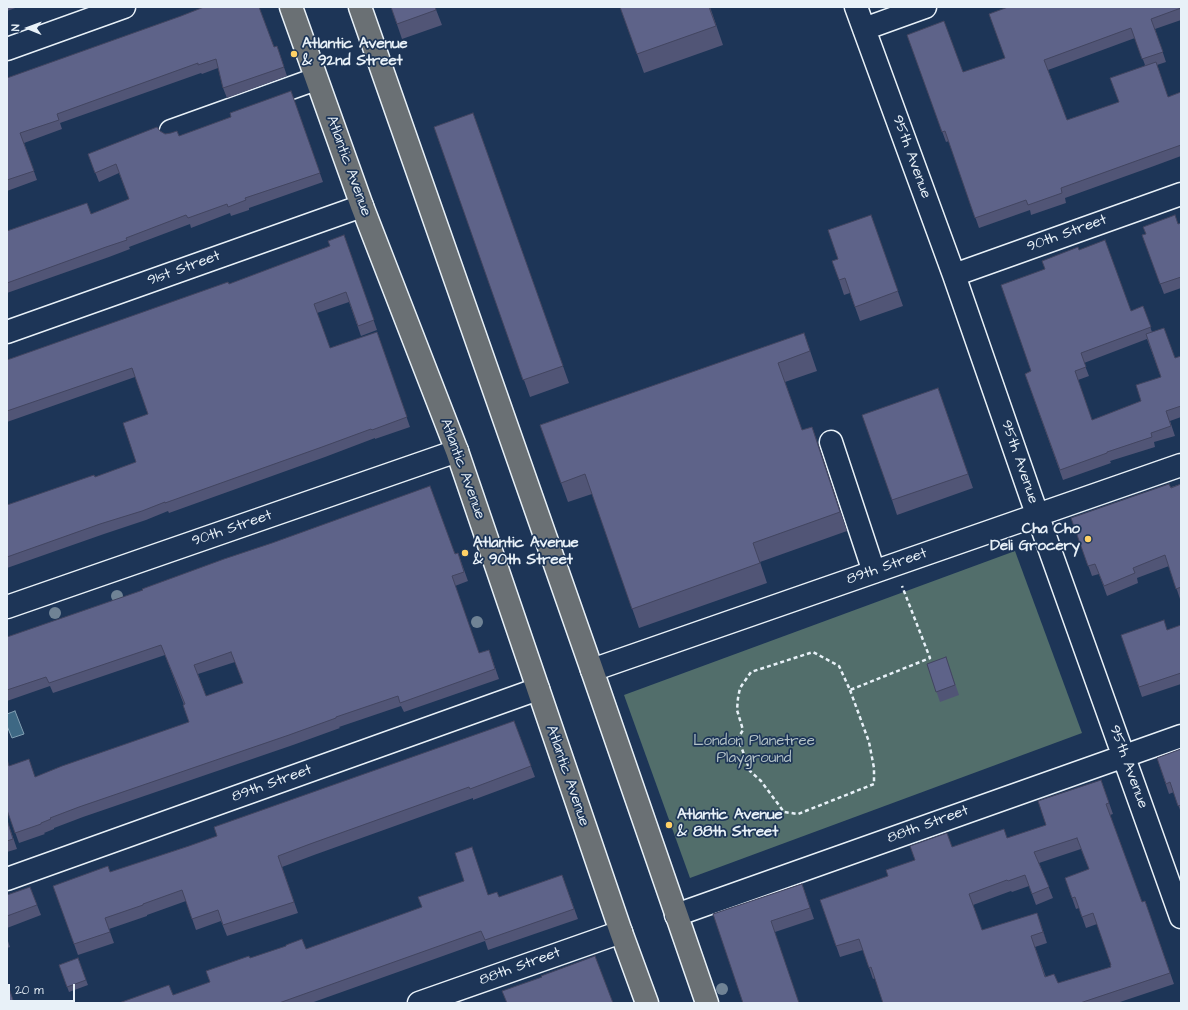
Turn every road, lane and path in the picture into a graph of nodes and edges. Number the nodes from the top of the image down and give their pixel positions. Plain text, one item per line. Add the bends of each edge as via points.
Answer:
1 (124, 7) edge
2 (291, 7) edge
3 (360, 7) edge
4 (856, 7) edge
5 (925, 7) edge
6 (864, 29) junction
7 (7, 49) edge
8 (316, 79) junction
9 (171, 131) edge
10 (1181, 194) edge
11 (362, 206) junction
12 (954, 275) junction
13 (7, 332) edge
14 (831, 442) dead end
15 (457, 451) junction
16 (1181, 464) edge
17 (1038, 515) junction
18 (874, 572) junction
19 (902, 586) dead end
20 (7, 607) edge
21 (592, 670) junction
22 (538, 689) junction
23 (850, 690) junction
24 (1181, 736) edge
25 (1124, 756) junction
26 (7, 879) edge
27 (676, 915) junction
28 (1181, 918) edge
29 (621, 932) junction
30 (419, 1003) edge
31 (647, 1003) edge
32 (707, 1003) edge

1 - 7 street
2 - 8 main road, Atlantic Avenue
3 - 21 main road
4 - 6 street, 95th Avenue
5 - 6 street
6 - 12 street, 95th Avenue
8 - 9 street
8 - 11 main road, Atlantic Avenue
10 - 12 street, 90th Street
11 - 13 street, 91st Street
11 - 15 main road, Atlantic Avenue
12 - 17 street, 95th Avenue
14 - 18 street
15 - 20 street, 90th Street
15 - 22 main road, Atlantic Avenue
16 - 17 street, 89th Street
17 - 18 street, 89th Street
17 - 25 street, 95th Avenue
18 - 21 street, 89th Street
19 - 23 path via 930,658
21 - 27 main road
22 - 26 street, 89th Street
22 - 29 main road, Atlantic Avenue
23 - 23 path via 869,742 874,784 798,814 784,812 761,781 750,771 738,738 743,730 737,710 740,688 751,672 813,652 839,666
24 - 25 street, 88th Street
25 - 27 street, 88th Street
25 - 28 street, 95th Avenue
27 - 32 main road
29 - 30 street, 88th Street
29 - 31 main road, Atlantic Avenue

